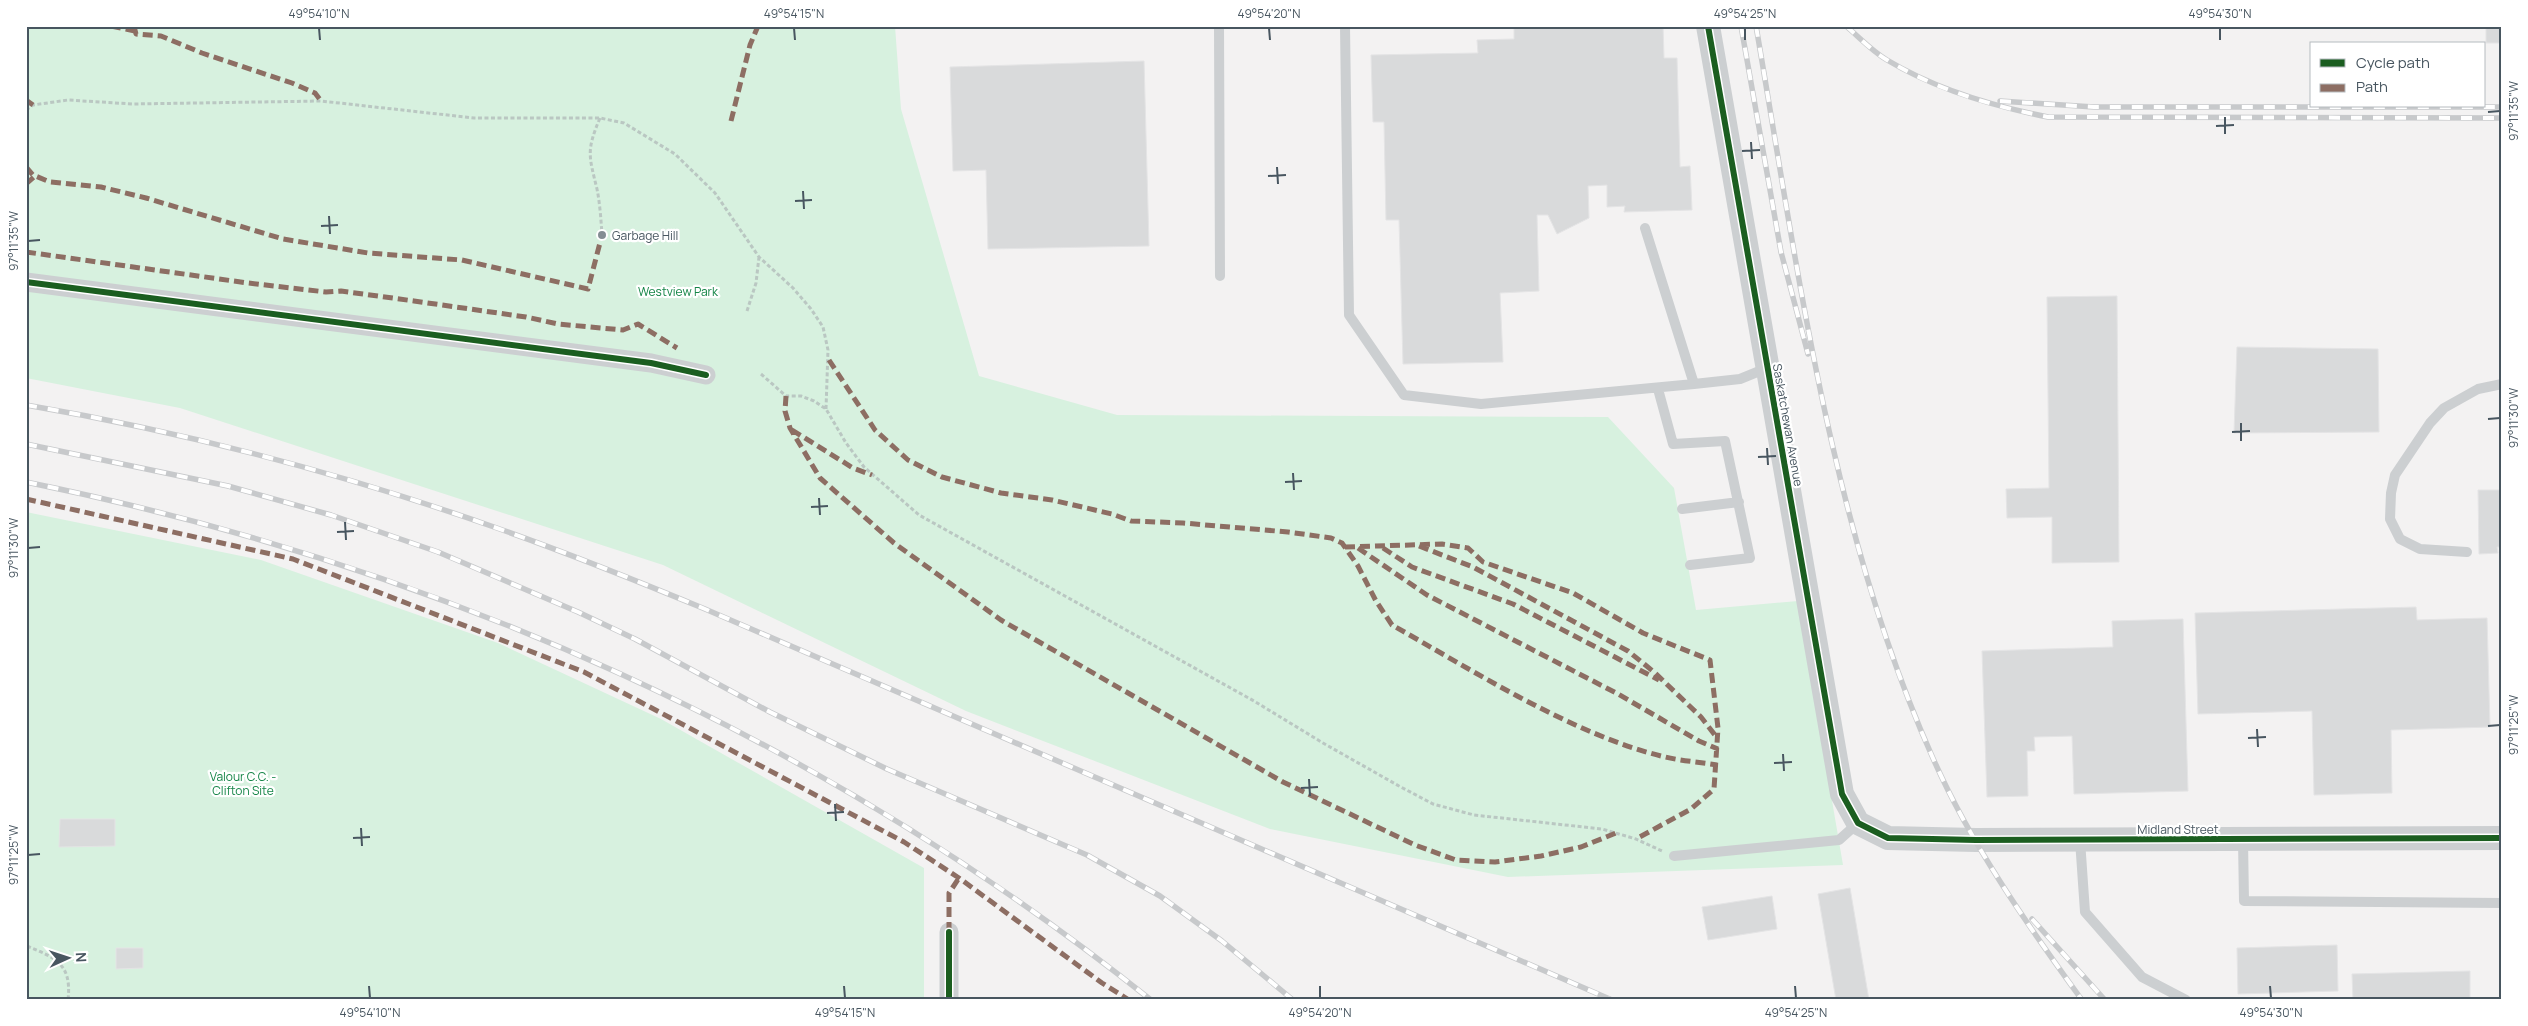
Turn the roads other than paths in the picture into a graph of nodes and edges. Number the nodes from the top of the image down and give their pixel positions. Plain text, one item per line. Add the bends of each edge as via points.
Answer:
1 (1219, 26) edge
2 (1345, 26) edge
3 (1708, 26) edge
4 (1645, 228) dead end
5 (1220, 276) dead end
6 (26, 282) edge
7 (1767, 368) junction
8 (706, 375) dead end
9 (1694, 384) junction
10 (2502, 384) edge
11 (1658, 389) junction
12 (1739, 502) junction
13 (1682, 508) dead end
14 (2467, 552) dead end
15 (1690, 565) dead end
16 (1858, 823) junction
17 (2502, 838) edge
18 (2080, 840) junction
19 (2243, 840) junction
20 (1674, 856) road end
21 (2502, 903) edge
22 (949, 932) dead end
23 (949, 1000) edge
24 (2186, 1000) edge

1 - 5 lane
2 - 11 lane via 1349,315 1404,395 1481,404
3 - 7 street, Saskatchewan Avenue
4 - 9 lane
6 - 8 street via 641,361
7 - 9 lane via 1740,379
7 - 16 street, Saskatchewan Avenue via 1842,794
9 - 11 lane
10 - 14 lane via 2478,389 2444,408 2430,423 2396,475 2391,493 2390,519 2400,539 2420,549
11 - 12 lane via 1673,444 1726,441
12 - 13 lane
12 - 15 lane via 1750,558
16 - 18 street, Midland Street via 1888,838
16 - 20 lane via 1839,840
17 - 19 street, Midland Street
18 - 19 street, Midland Street
18 - 24 lane via 2085,912 2142,977
19 - 21 lane via 2244,901
22 - 23 street

